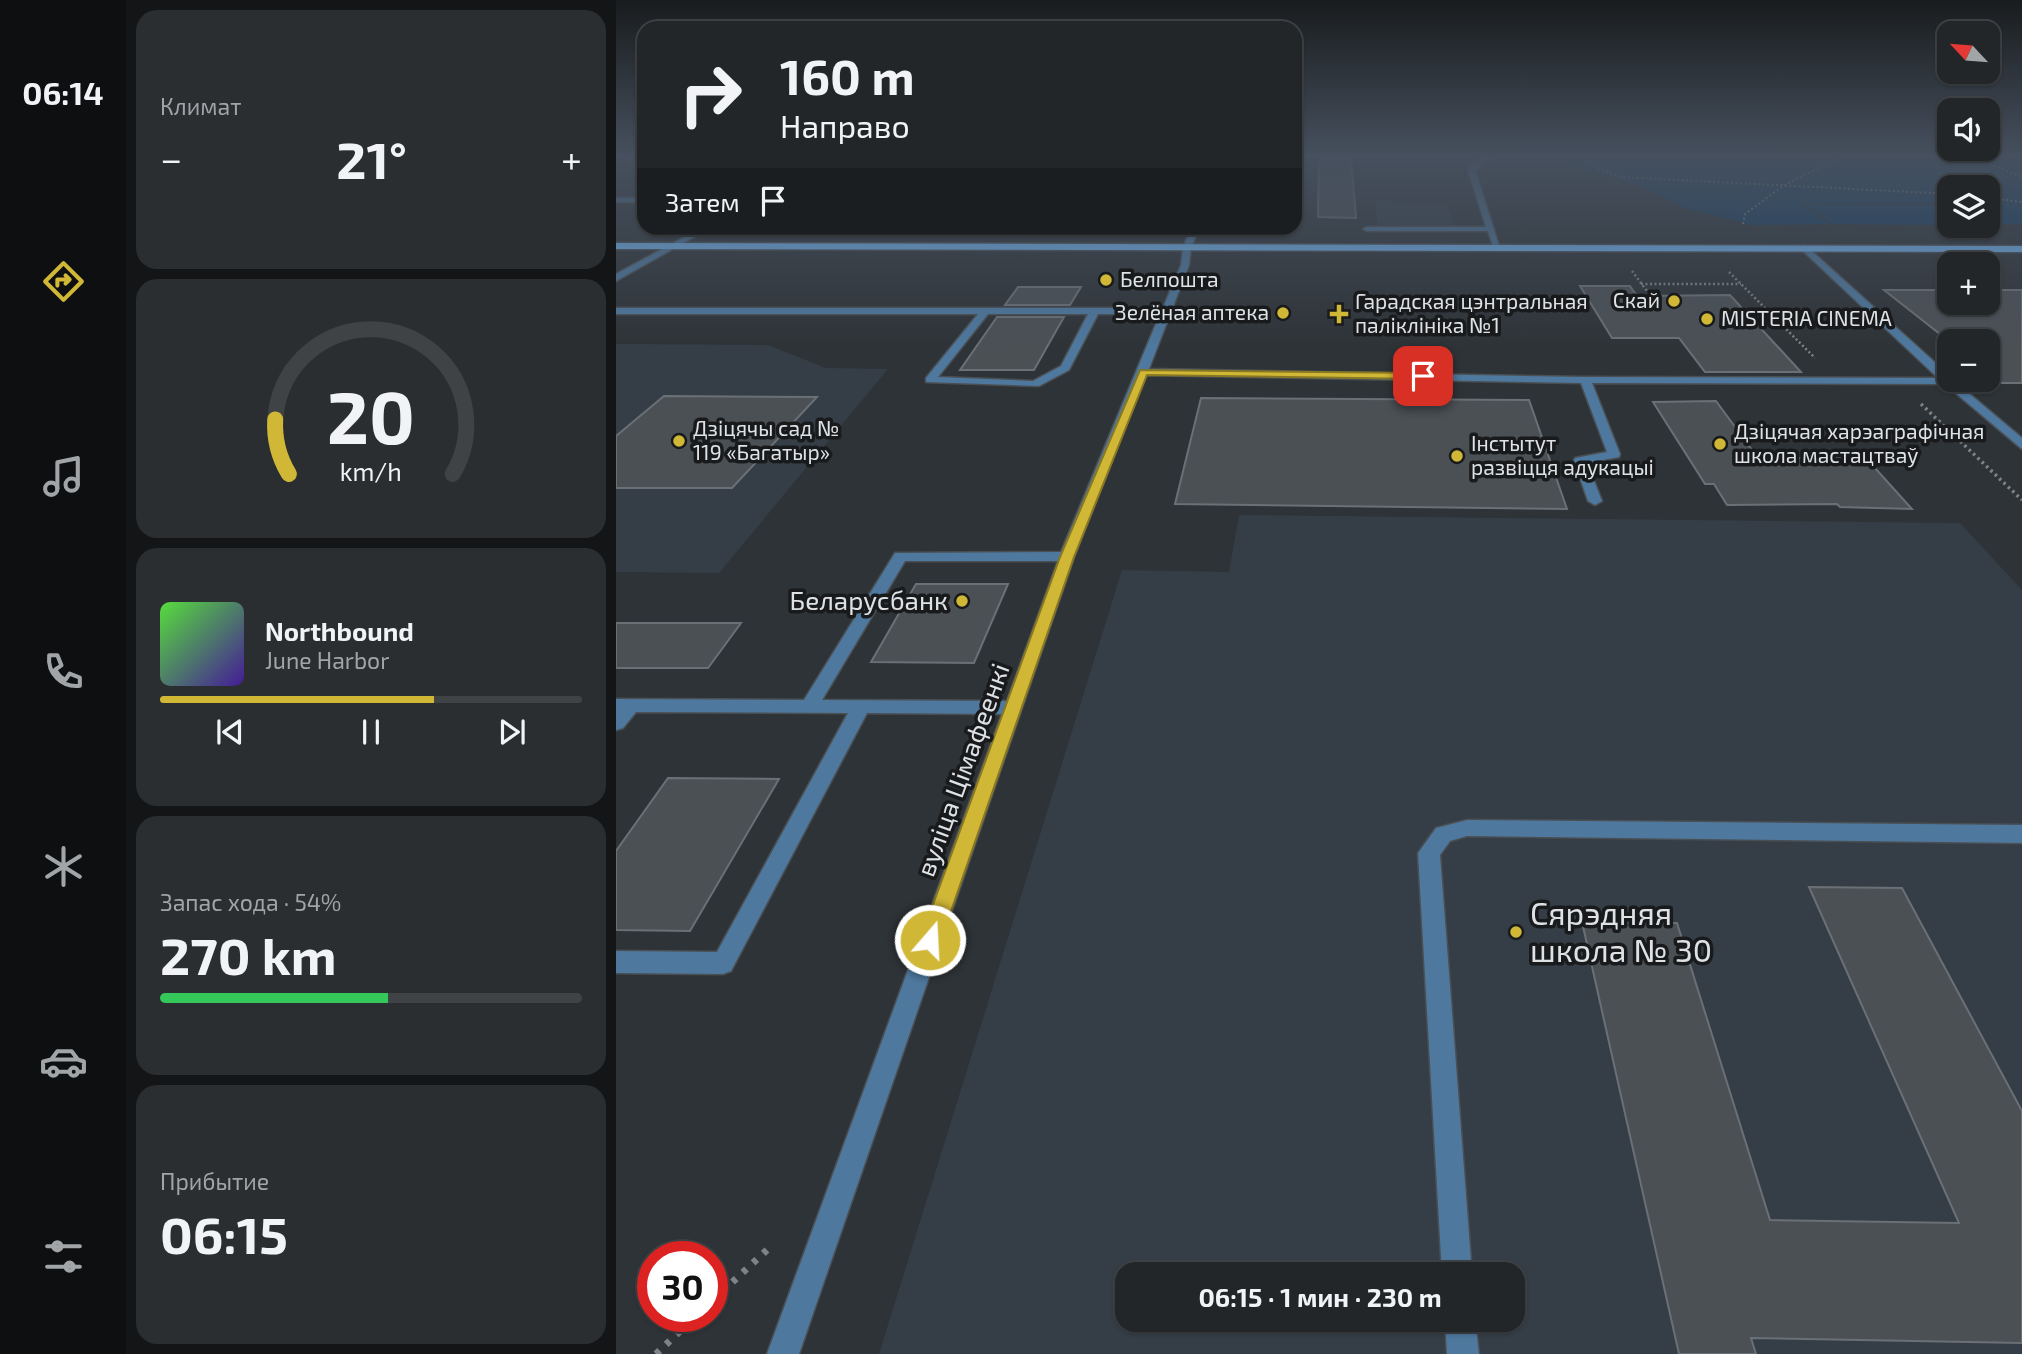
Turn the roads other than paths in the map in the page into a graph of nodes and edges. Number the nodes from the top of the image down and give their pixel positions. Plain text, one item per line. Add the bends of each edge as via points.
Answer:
1 (1486, 220) edge
2 (1367, 229) dead end
3 (1489, 229) junction
4 (693, 235) edge
5 (1192, 235) edge
6 (616, 246) edge
7 (673, 246) junction
8 (1497, 247) junction
9 (1187, 248) junction
10 (1805, 248) junction
11 (2022, 249) edge
12 (616, 278) edge
13 (986, 310) junction
14 (616, 311) edge
15 (1095, 311) junction
16 (1165, 311) junction
17 (1937, 371) edge
18 (1143, 372) junction
19 (1585, 380) junction
20 (1937, 381) edge
21 (1961, 392) edge
22 (2022, 444) edge
23 (1595, 501) dead end
24 (1067, 557) junction
25 (623, 705) edge
26 (809, 706) junction
27 (861, 707) junction
28 (1013, 708) junction
29 (616, 723) edge
30 (2022, 834) edge
31 (616, 962) edge
32 (1456, 1262) edge
33 (1461, 1332) edge
34 (783, 1354) edge
35 (1463, 1354) edge

1 - 3 street
2 - 3 street
3 - 8 street
4 - 7 street
5 - 9 street, вуліца Цімафеенкі
6 - 7 main road
7 - 9 main road
7 - 12 street
8 - 9 main road
8 - 10 main road
9 - 16 street, вуліца Цімафеенкі via 1185,265
10 - 11 main road
10 - 17 street
13 - 14 street
13 - 15 street
13 - 15 street via 930,380 1035,384 1065,368
15 - 16 street
16 - 18 street, вуліца Цімафеенкі
18 - 19 street
18 - 24 street, вуліца Цімафеенкі
19 - 20 street
19 - 23 street via 1614,454 1580,461
21 - 22 street
24 - 26 street via 900,556
24 - 28 street, вуліца Цімафеенкі
25 - 26 street
25 - 29 street
26 - 27 street
27 - 28 street
27 - 31 street via 723,963
28 - 34 street, вуліца Цімафеенкі
30 - 32 street via 1467,828 1443,834 1429,853
33 - 35 street

